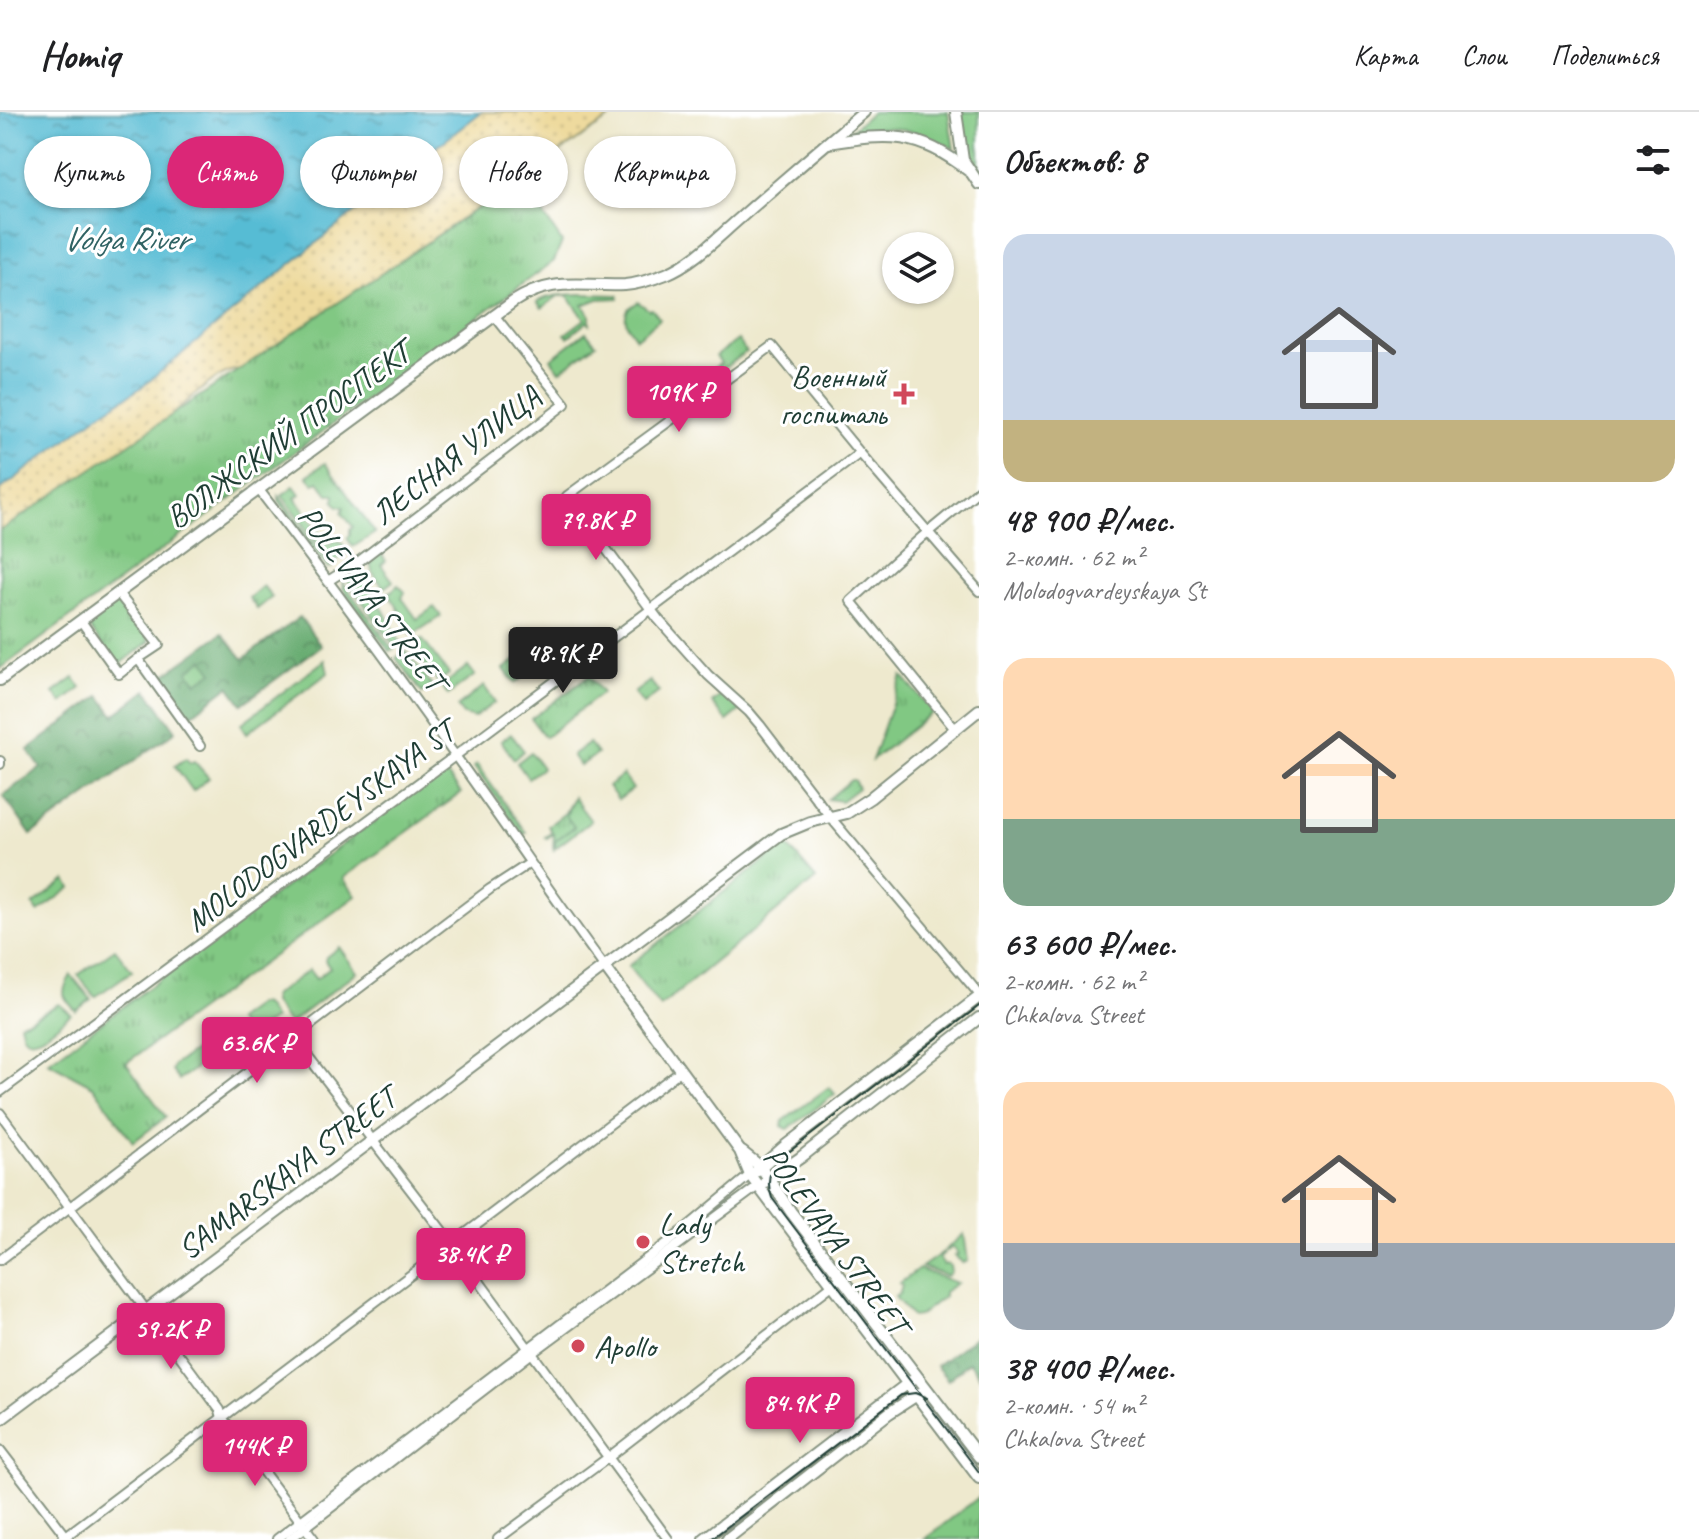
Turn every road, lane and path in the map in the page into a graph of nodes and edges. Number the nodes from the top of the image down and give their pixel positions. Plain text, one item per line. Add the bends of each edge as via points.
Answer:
1 (864, 112) edge
2 (956, 112) edge
3 (826, 144) junction
4 (969, 171) junction
5 (979, 184) edge
6 (494, 315) junction
7 (860, 453) junction
8 (259, 490) junction
9 (979, 490) edge
10 (929, 532) junction
11 (328, 581) junction
12 (979, 591) edge
13 (118, 593) junction
14 (650, 609) junction
15 (81, 621) junction
16 (138, 659) junction
17 (0, 680) edge
18 (979, 710) edge
19 (955, 729) junction
20 (200, 746) dead end
21 (455, 756) junction
22 (831, 818) junction
23 (530, 863) junction
24 (604, 966) junction
25 (979, 995) edge
26 (979, 1018) edge
27 (294, 1038) junction
28 (680, 1071) junction
29 (0, 1092) edge
30 (0, 1113) edge
31 (374, 1140) junction
32 (740, 1151) junction
33 (761, 1167) junction
34 (750, 1175) junction
35 (769, 1179) junction
36 (758, 1186) junction
37 (70, 1207) junction
38 (452, 1244) junction
39 (0, 1260) edge
40 (843, 1277) junction
41 (833, 1284) junction
42 (147, 1311) junction
43 (530, 1350) junction
44 (912, 1380) junction
45 (922, 1392) junction
46 (222, 1418) junction
47 (0, 1420) edge
48 (0, 1450) edge
49 (609, 1457) junction
50 (979, 1457) edge
51 (979, 1478) edge
52 (303, 1524) junction
53 (64, 1538) edge
54 (277, 1539) edge
55 (290, 1539) edge
56 (314, 1539) edge
57 (498, 1539) edge
58 (668, 1539) edge
59 (704, 1539) edge
60 (727, 1539) edge

1 - 3 main road, ВОЛЖСКИЙ ПРОСПЕКТ
2 - 4 main road
3 - 4 main road via 905,138 938,150
3 - 6 main road, ВОЛЖСКИЙ ПРОСПЕКТ via 671,272 627,285 548,286
4 - 5 main road
6 - 8 main road, ВОЛЖСКИЙ ПРОСПЕКТ
6 - 11 street, ЛЕСНАЯ УЛИЦА via 565,404
7 - 10 street
7 - 14 street, MOLODOGVARDEYSKAYA ST
7 - 14 street via 772,346 567,496
8 - 11 street, POLEVAYA STREET
8 - 13 main road, ВОЛЖСКИЙ ПРОСПЕКТ
9 - 10 street
10 - 12 street
10 - 19 street via 851,601
11 - 21 street, POLEVAYA STREET
13 - 15 main road, ВОЛЖСКИЙ ПРОСПЕКТ
13 - 16 street via 159,645
14 - 21 street, MOLODOGVARDEYSKAYA ST
14 - 22 street via 749,712
15 - 16 street via 119,674
15 - 17 main road, ВОЛЖСКИЙ ПРОСПЕКТ
16 - 20 street
18 - 19 main road, SAMARSKAYA STREET
19 - 22 main road, SAMARSKAYA STREET via 870,798
21 - 23 street, POLEVAYA STREET
21 - 29 street, MOLODOGVARDEYSKAYA ST
22 - 24 main road, SAMARSKAYA STREET via 781,834
22 - 25 street
23 - 24 street, POLEVAYA STREET
23 - 27 street
24 - 28 main road
24 - 31 main road, SAMARSKAYA STREET
25 - 33 main road
26 - 35 main road
27 - 31 street
27 - 37 street
28 - 32 main road
28 - 38 street
30 - 37 street
31 - 38 street
31 - 42 main road, SAMARSKAYA STREET
32 - 33 main road, POLEVAYA STREET
32 - 34 main road, POLEVAYA STREET
33 - 34 main road
33 - 35 main road, POLEVAYA STREET
34 - 36 main road, POLEVAYA STREET
34 - 43 street
35 - 36 main road
35 - 40 main road, POLEVAYA STREET
36 - 41 main road, POLEVAYA STREET
36 - 43 street
37 - 39 street
37 - 42 street
38 - 43 street
38 - 46 street
40 - 41 street
40 - 44 main road, POLEVAYA STREET
41 - 44 main road, POLEVAYA STREET
41 - 49 street
42 - 46 street
42 - 47 main road, SAMARSKAYA STREET
43 - 49 street
43 - 52 street
44 - 45 main road, POLEVAYA STREET
44 - 59 main road
45 - 50 main road, POLEVAYA STREET
45 - 51 main road, POLEVAYA STREET
45 - 60 main road
46 - 52 street
46 - 53 street
48 - 53 street
49 - 57 street
49 - 58 street
52 - 54 street
52 - 55 street
52 - 56 street

